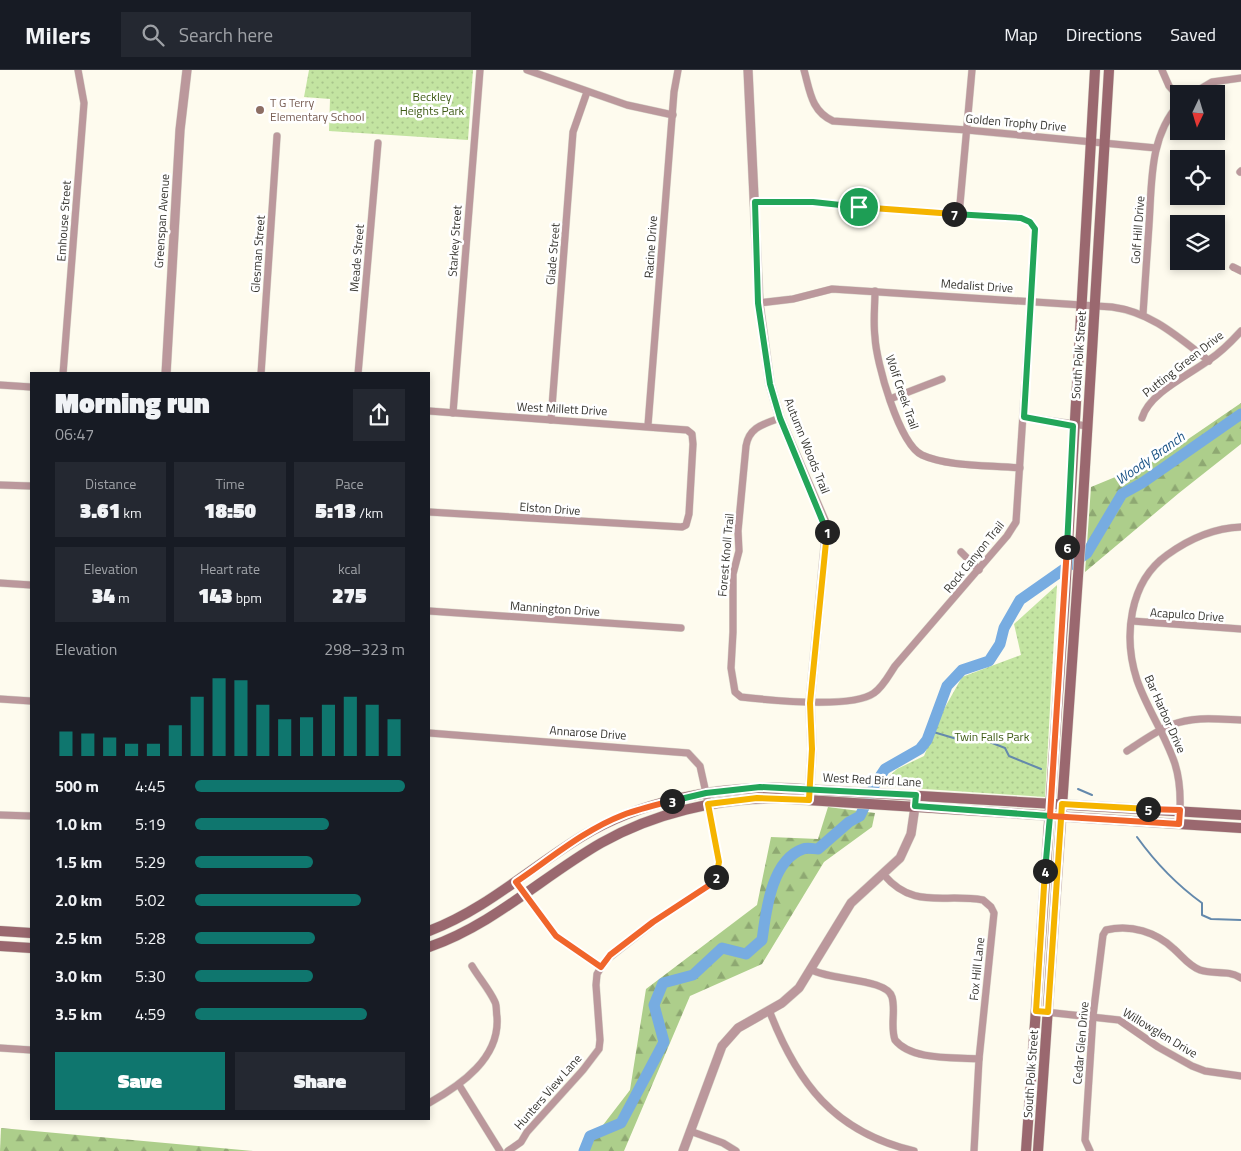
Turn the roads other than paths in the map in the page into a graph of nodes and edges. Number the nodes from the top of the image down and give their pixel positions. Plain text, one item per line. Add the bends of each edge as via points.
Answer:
1 (78, 70) edge
2 (187, 70) edge
3 (480, 70) edge
4 (527, 70) edge
5 (678, 70) edge
6 (748, 70) edge
7 (804, 70) edge
8 (972, 70) edge
9 (1095, 70) edge
10 (1109, 70) edge
11 (1162, 70) edge
12 (1241, 78) edge
13 (1207, 85) edge
14 (1170, 87) edge
15 (587, 92) junction
16 (673, 114) junction
17 (1170, 114) edge
18 (967, 130) junction
19 (277, 136) dead end
20 (1089, 141) junction
21 (1104, 142) junction
22 (378, 143) dead end
23 (1156, 148) junction
24 (755, 202) junction
25 (959, 215) junction
26 (1233, 267) dead end
27 (1241, 271) edge
28 (875, 291) junction
29 (1032, 301) junction
30 (758, 303) junction
31 (1081, 305) junction
32 (1095, 306) junction
33 (1143, 314) junction
34 (1241, 331) edge
35 (1209, 361) junction
36 (63, 372) edge
37 (166, 372) edge
38 (261, 372) edge
39 (358, 372) edge
40 (942, 379) dead end
41 (0, 386) edge
42 (30, 388) edge
43 (890, 399) junction
44 (430, 411) edge
45 (453, 413) junction
46 (1024, 417) junction
47 (780, 418) junction
48 (1142, 418) dead end
49 (551, 420) junction
50 (648, 425) junction
51 (1073, 426) junction
52 (1087, 426) junction
53 (1020, 468) junction
54 (0, 484) edge
55 (30, 486) edge
56 (430, 512) edge
57 (1241, 527) edge
58 (669, 528) joint
59 (961, 552) dead end
60 (979, 570) junction
61 (0, 583) edge
62 (30, 585) edge
63 (430, 611) edge
64 (1132, 621) junction
65 (681, 628) dead end
66 (1241, 630) edge
67 (0, 699) edge
68 (753, 699) joint
69 (30, 701) edge
70 (810, 703) junction
71 (1241, 720) edge
72 (1161, 730) junction
73 (430, 733) edge
74 (1127, 751) dead end
75 (810, 789) junction
76 (706, 793) junction
77 (916, 795) junction
78 (844, 796) junction
79 (886, 799) junction
80 (809, 800) junction
81 (708, 804) junction
82 (1051, 804) junction
83 (1062, 804) junction
84 (915, 806) junction
85 (1180, 810) junction
86 (0, 814) edge
87 (1241, 815) edge
88 (30, 816) edge
89 (1050, 816) junction
90 (1062, 817) junction
91 (1179, 824) junction
92 (1241, 828) edge
93 (884, 875) junction
94 (516, 882) junction
95 (524, 895) junction
96 (446, 924) junction
97 (0, 931) edge
98 (430, 931) edge
99 (30, 933) edge
100 (454, 938) junction
101 (0, 946) edge
102 (430, 947) edge
103 (30, 948) edge
104 (472, 966) dead end
105 (601, 967) junction
106 (810, 969) junction
107 (1241, 978) edge
108 (769, 1010) junction
109 (1036, 1011) junction
110 (1048, 1012) junction
111 (1093, 1016) junction
112 (0, 1048) edge
113 (30, 1050) edge
114 (979, 1059) junction
115 (1241, 1076) edge
116 (459, 1085) junction
117 (430, 1102) edge
118 (690, 1131) junction
119 (500, 1151) edge
120 (508, 1151) edge
121 (683, 1151) edge
122 (736, 1151) edge
123 (914, 1151) edge
124 (974, 1151) edge
125 (1026, 1151) edge
126 (1038, 1151) edge
127 (1090, 1151) edge

1 - 36 street, Emhouse Street via 84,103
2 - 37 street, Greenspan Avenue via 180,130
3 - 45 street, Starkey Street
4 - 15 street
5 - 16 street, Racine Drive
6 - 24 street, Autumn Woods Trail
7 - 18 street, Golden Trophy Drive via 814,105 824,117 842,122
8 - 18 street
9 - 20 main road, South Polk Street
10 - 21 main road, South Polk Street
11 - 14 street
12 - 13 street
15 - 16 street via 644,110
15 - 49 street, Glade Street via 573,132
16 - 50 street, Racine Drive
17 - 23 street
18 - 20 street, Golden Trophy Drive
18 - 25 street
19 - 38 street, Glesman Street
20 - 21 street, Golden Trophy Drive
20 - 31 main road, South Polk Street
21 - 23 street, Golden Trophy Drive
21 - 32 main road, South Polk Street
22 - 39 street, Meade Street
23 - 33 street, Golf Hill Drive
24 - 25 street via 813,202
24 - 30 street, Autumn Woods Trail
25 - 29 street, Rock Canyon Trail via 1021,218 1033,225 1036,233
26 - 27 street
28 - 29 street, Medalist Drive
28 - 30 street, Medalist Drive via 826,290 793,299
28 - 43 street, Wolf Creek Trail via 875,338
29 - 31 street, Medalist Drive
29 - 46 street, Rock Canyon Trail
30 - 47 street, Autumn Woods Trail via 770,384
31 - 32 street, Medalist Drive
31 - 51 main road, South Polk Street
32 - 33 street, Medalist Drive via 1124,308
32 - 52 main road, South Polk Street
33 - 35 street, Medalist Drive
34 - 35 street, Putting Green Drive
35 - 48 street, Putting Green Drive via 1154,398 1145,408
40 - 43 street
41 - 42 street
43 - 53 street, Wolf Creek Trail via 907,440 923,455 944,461
44 - 45 street, West Millett Drive
45 - 49 street, West Millett Drive
46 - 51 street
46 - 53 street, Rock Canyon Trail
47 - 68 street, Forest Knoll Trail via 754,428 748,437 738,531 739,551 733,574 731,668 734,692 741,698
47 - 70 street, Autumn Woods Trail via 827,527
49 - 50 street, West Millett Drive
50 - 58 street, West Millett Drive via 687,430 692,434 687,521 682,527
51 - 52 street
51 - 82 main road, South Polk Street
52 - 83 main road, South Polk Street
53 - 60 street, Rock Canyon Trail via 1016,522
54 - 55 street
56 - 58 street, Elston Drive
57 - 64 street, Bar Harbor Drive via 1200,536 1159,562 1138,588
59 - 60 street
60 - 70 street, Rock Canyon Trail via 874,694
61 - 62 street
63 - 65 street, Mannington Drive
64 - 66 street, Acapulco Drive
64 - 72 street, Bar Harbor Drive via 1131,652 1137,680
67 - 69 street
68 - 70 street, Rock Canyon Trail
70 - 75 street, Autumn Woods Trail
71 - 72 street via 1204,718
72 - 74 street
72 - 85 street, Bar Harbor Drive via 1175,764
73 - 76 street, Annarose Drive via 683,751 697,760
75 - 76 main road, West Red Bird Lane via 760,787
75 - 78 main road, West Red Bird Lane
75 - 80 street, Autumn Woods Trail
76 - 81 street, Annarose Drive
76 - 94 main road, West Red Bird Lane via 622,815 580,838
77 - 79 main road, West Red Bird Lane
77 - 82 main road, West Red Bird Lane
77 - 84 street
78 - 79 main road, West Red Bird Lane
78 - 80 main road, West Red Bird Lane
79 - 84 main road, West Red Bird Lane
80 - 81 main road, West Red Bird Lane via 757,798
81 - 95 main road, West Red Bird Lane via 662,817 601,843
81 - 105 street via 719,862 715,879 610,955
82 - 83 main road, West Red Bird Lane
82 - 89 main road, South Polk Street
83 - 85 main road, West Red Bird Lane
83 - 90 main road, South Polk Street
84 - 89 main road, West Red Bird Lane
84 - 93 street via 906,847
85 - 87 main road, West Red Bird Lane
85 - 91 street, Bar Harbor Drive
86 - 88 street
89 - 90 main road, West Red Bird Lane
89 - 109 main road, South Polk Street
90 - 91 main road, West Red Bird Lane
90 - 110 main road, South Polk Street
91 - 92 main road, West Red Bird Lane
93 - 106 street via 851,903
93 - 114 street, Fox Hill Lane via 895,887 912,896 978,900 991,907 993,921
94 - 95 street
94 - 96 main road, West Red Bird Lane
95 - 100 main road, West Red Bird Lane
95 - 105 street via 556,936
96 - 98 main road, West Red Bird Lane
96 - 100 main road
97 - 99 main road
100 - 102 main road, West Red Bird Lane
101 - 103 main road
104 - 116 street via 496,1003 497,1029 488,1054
105 - 120 street, Hunters View Lane via 596,985 598,1049 521,1142
106 - 108 street via 795,992
106 - 114 street via 832,978 868,982 886,988 893,1000 895,1040 906,1049
107 - 111 street, Cedar Glen Drive via 1223,971 1206,972 1196,968 1155,934 1135,929 1106,930
108 - 118 street via 738,1028 722,1046
108 - 123 street via 789,1059 821,1099 865,1134
109 - 110 street, Willowglen Drive
109 - 125 main road, South Polk Street
110 - 111 street, Willowglen Drive
110 - 126 main road, South Polk Street
111 - 115 street, Willowglen Drive via 1119,1020 1192,1066
111 - 127 street, Cedar Glen Drive via 1085,1140
112 - 113 street
114 - 124 street, Fox Hill Lane
116 - 117 street
116 - 119 street
118 - 121 street
118 - 122 street

